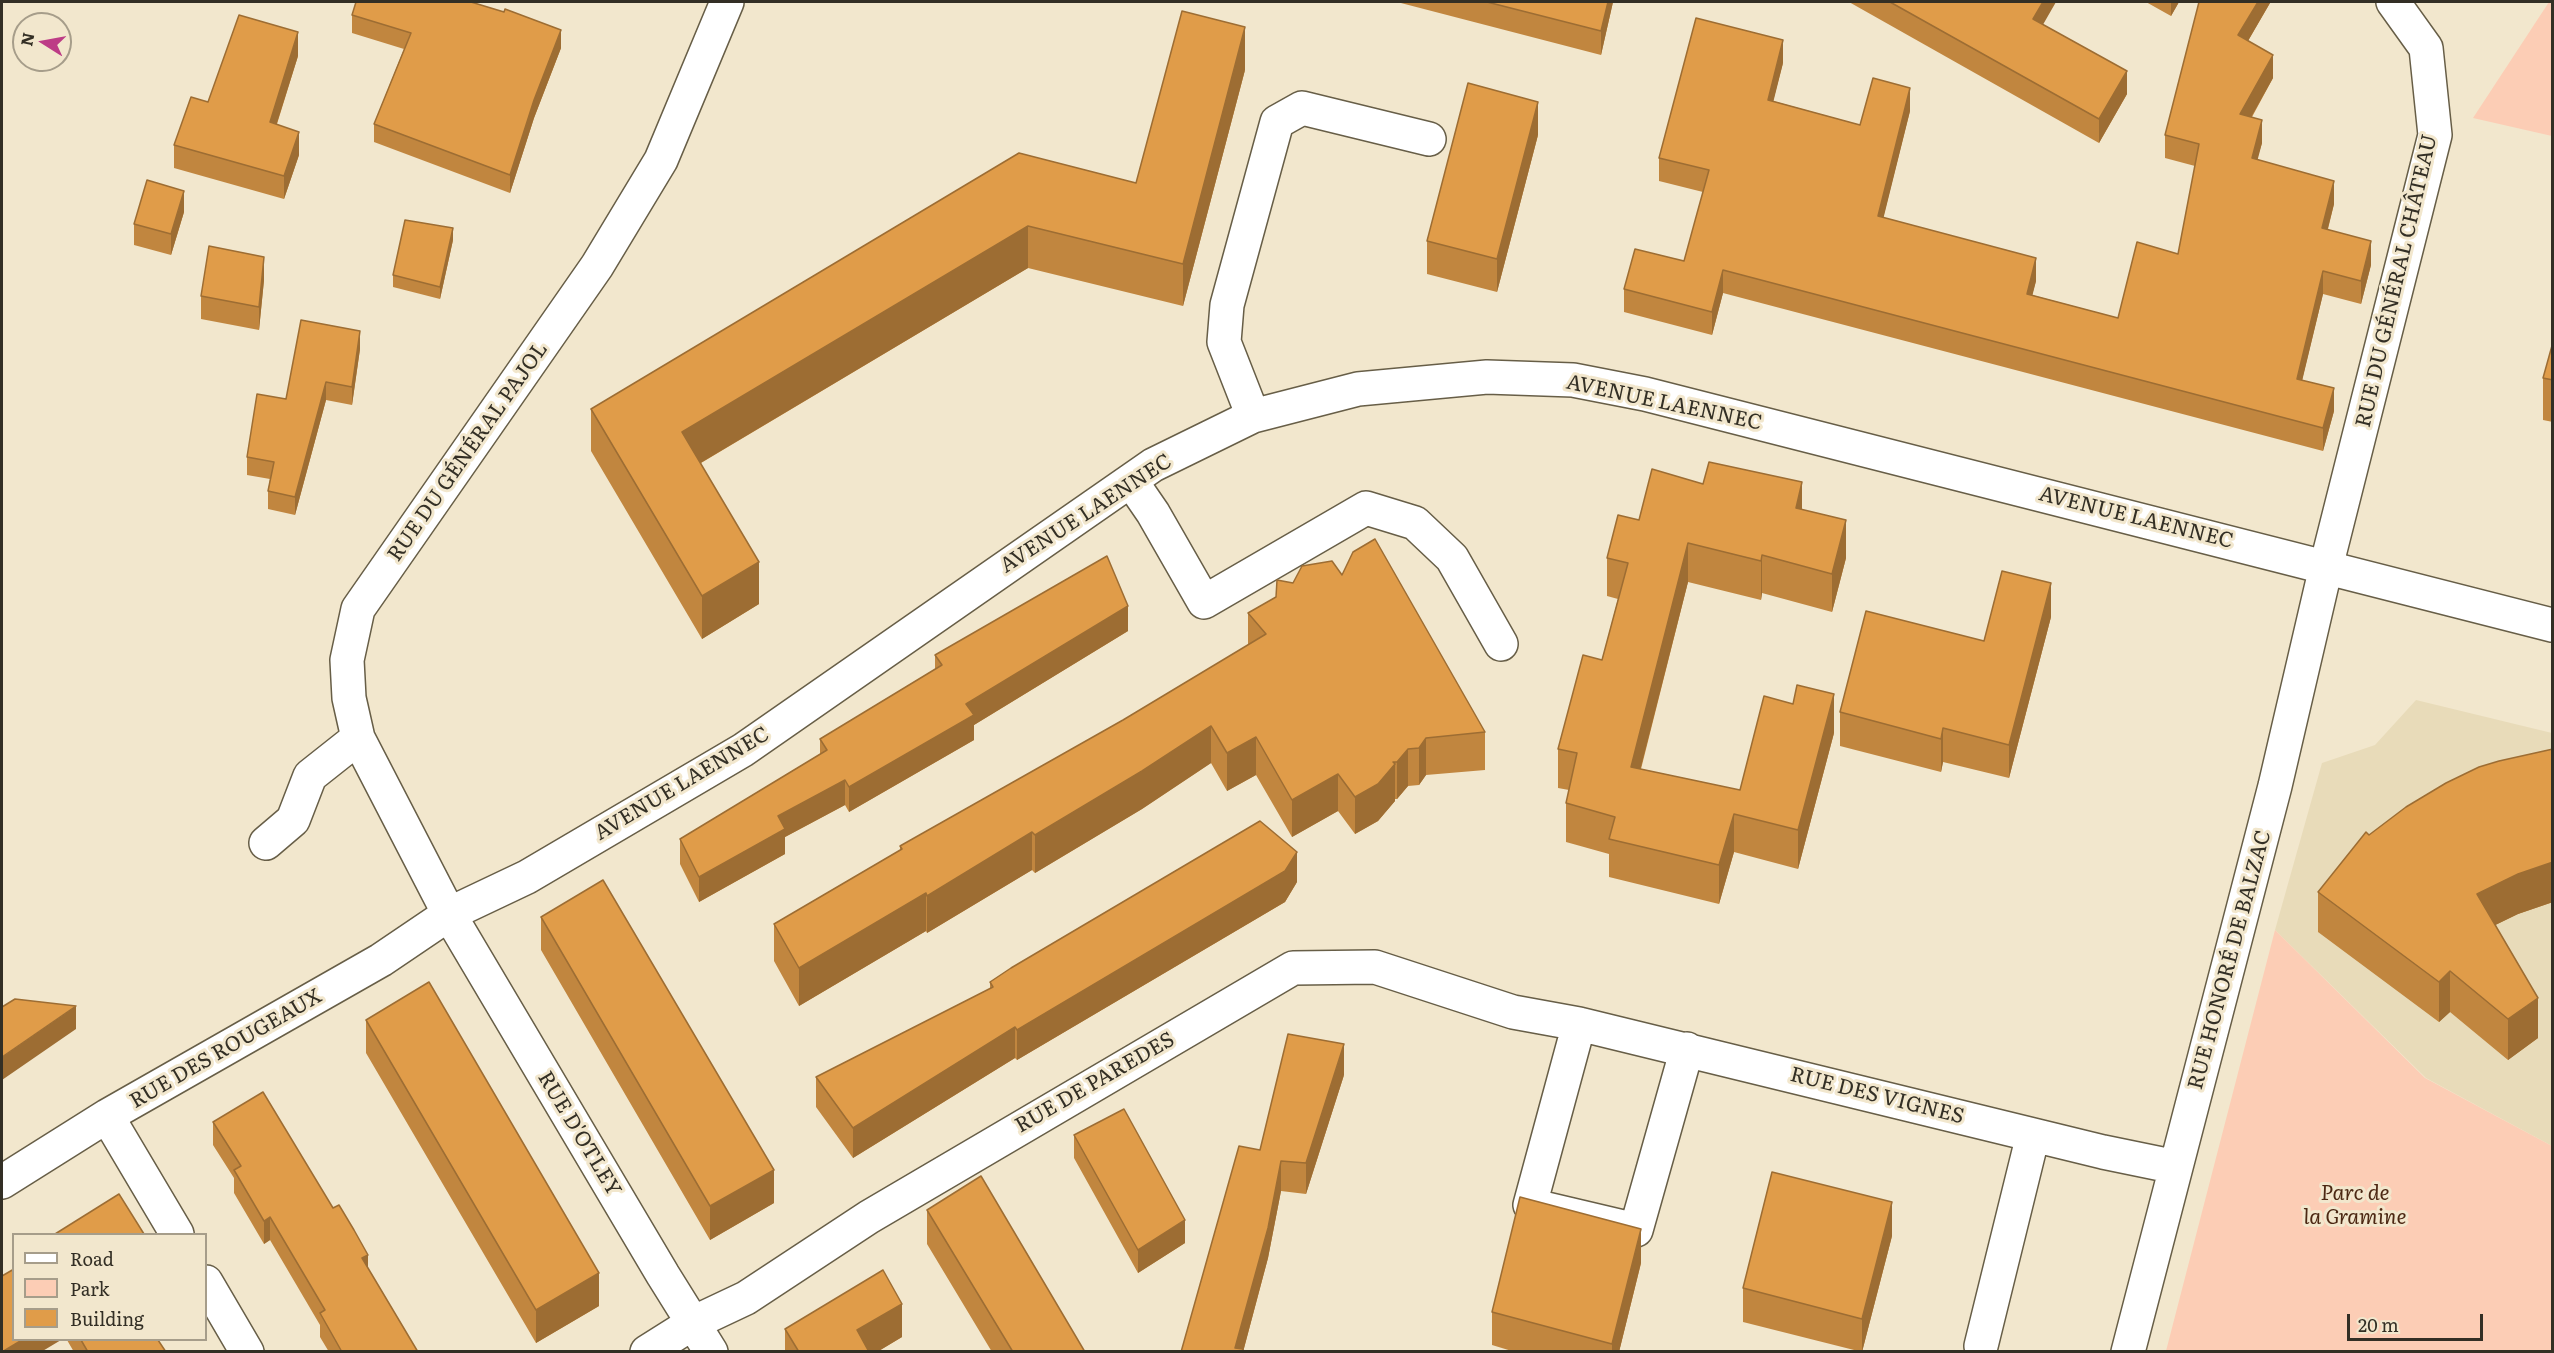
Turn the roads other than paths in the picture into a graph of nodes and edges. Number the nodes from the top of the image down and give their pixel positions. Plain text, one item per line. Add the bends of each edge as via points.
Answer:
1 (727, 2) edge
2 (2393, 2) edge
3 (1429, 139) dead end
4 (1253, 416) junction
5 (1131, 481) junction
6 (2326, 567) junction
7 (2553, 625) edge
8 (1501, 644) dead end
9 (358, 738) junction
10 (266, 843) dead end
11 (449, 915) junction
12 (1579, 1024) junction
13 (1687, 1049) junction
14 (107, 1116) junction
15 (2033, 1135) junction
16 (2176, 1167) junction
17 (2, 1182) edge
18 (176, 1233) edge
19 (207, 1284) edge
20 (693, 1323) junction
21 (1981, 1346) dead end
22 (247, 1352) edge
23 (647, 1352) edge
24 (711, 1352) edge
25 (2128, 1352) edge

1 - 9 street, RUE DU GÉNÉRAL PAJOL via 661,160 597,266 358,609 347,660 349,698
2 - 6 street, RUE DU GÉNÉRAL CHÂTEAU via 2426,48 2435,135
3 - 4 street via 1302,108 1277,122 1227,304 1224,342
4 - 5 street, AVENUE LAENNEC via 1153,465
4 - 6 street, AVENUE LAENNEC via 1358,389 1487,377 1573,380 1646,394
5 - 8 street via 1204,602 1366,508 1415,523 1452,558
5 - 11 street, AVENUE LAENNEC via 743,750 527,877
6 - 7 street, AVENUE LAENNEC
6 - 16 street, RUE HONORÉ DE BALZAC via 2276,786
9 - 10 street via 310,776 293,820
9 - 11 street, RUE DU GÉNÉRAL PAJOL
11 - 14 street, RUE DES ROUGEAUX via 381,960
11 - 20 street, RUE D'OTLEY
12 - 13 street, RUE DES VIGNES
12 - 13 street via 1530,1205 1615,1226 1636,1230
12 - 20 street, RUE DE PAREDES via 1513,1012 1375,967 1293,968 869,1217 746,1298
13 - 15 street, RUE DES VIGNES
14 - 17 street, RUE DES ROUGEAUX
14 - 18 street
15 - 16 street, RUE DES VIGNES
15 - 21 street
16 - 25 street, RUE HONORÉ DE BALZAC
19 - 22 street
20 - 23 street, RUE DE PAREDES
20 - 24 street, RUE D'OTLEY

